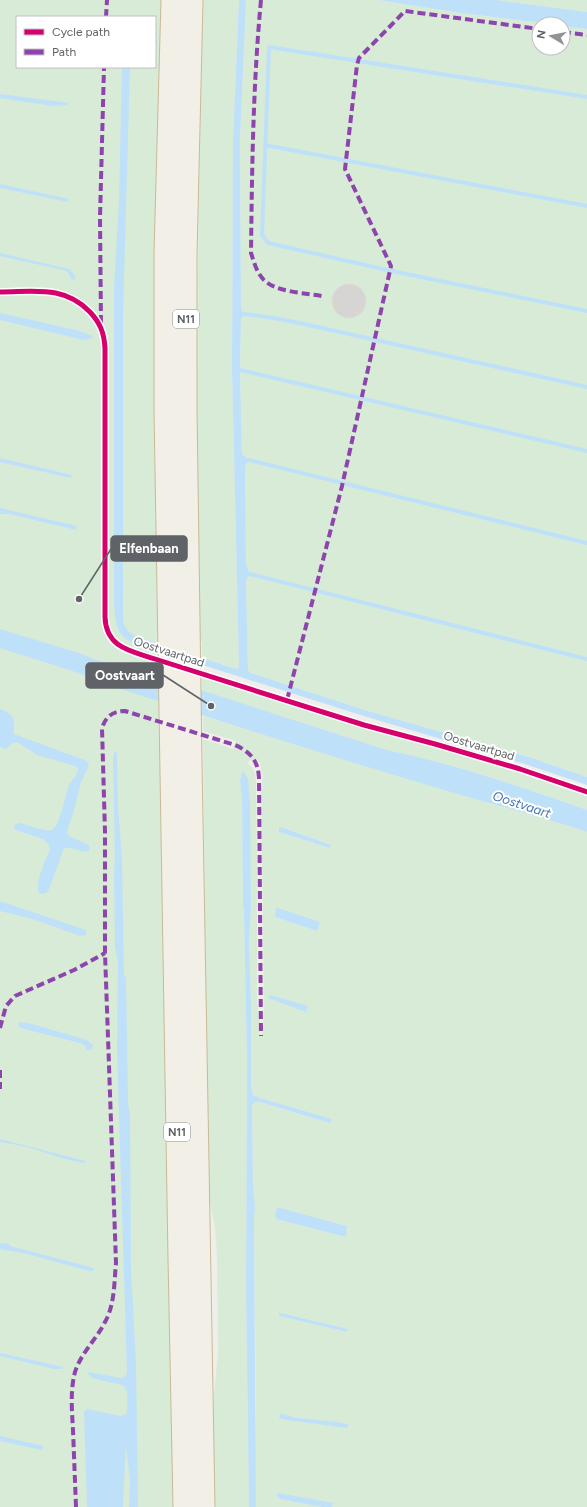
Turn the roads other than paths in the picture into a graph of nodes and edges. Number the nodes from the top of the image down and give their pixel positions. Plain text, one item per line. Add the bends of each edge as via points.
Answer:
1 (172, 0) edge
2 (192, 0) edge
3 (184, 1507) edge
4 (204, 1507) edge

1 - 3 highway, N11 via 164,253 168,632
2 - 4 highway, N11 via 186,255 186,409

